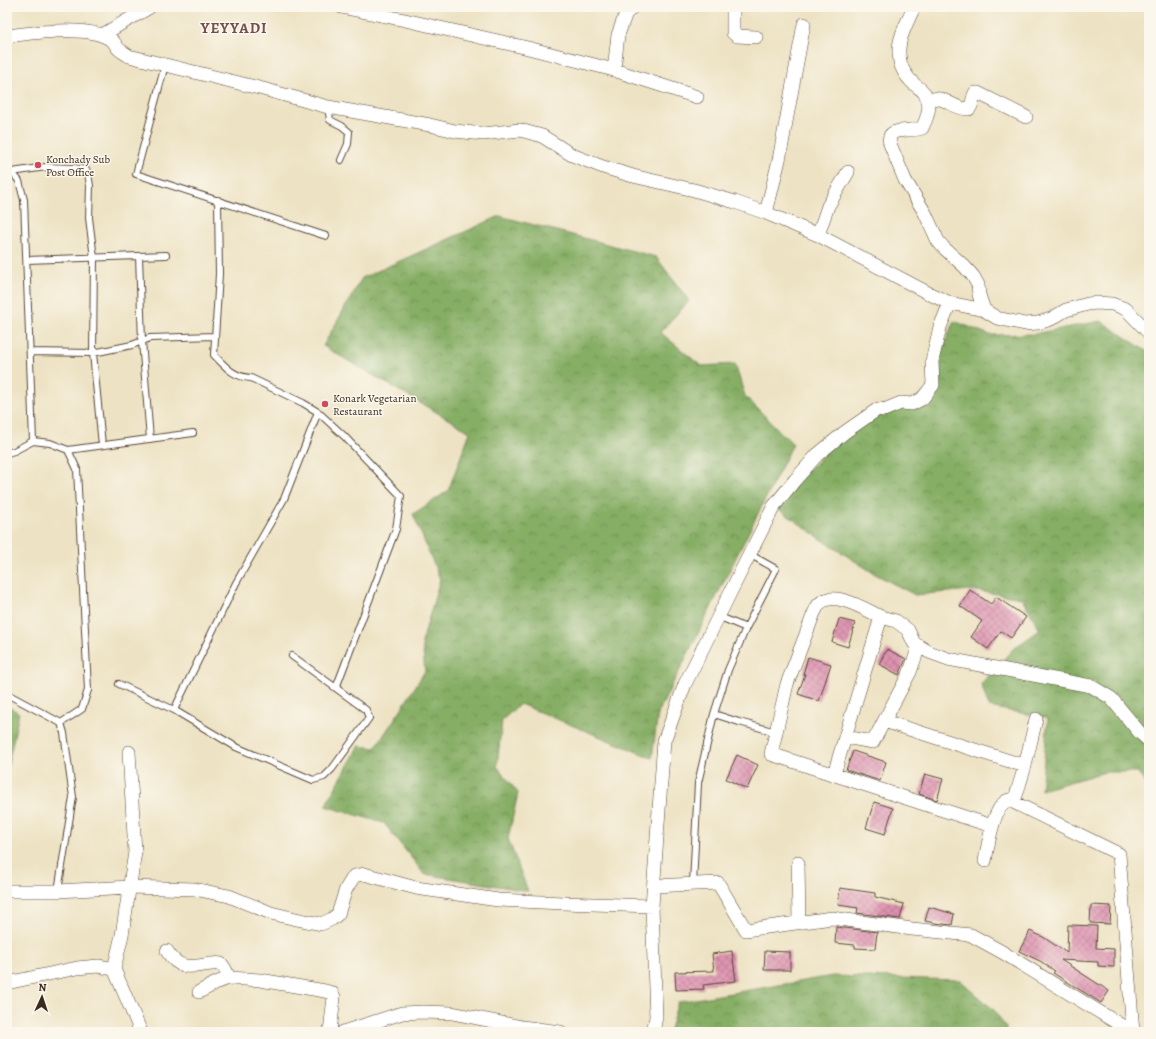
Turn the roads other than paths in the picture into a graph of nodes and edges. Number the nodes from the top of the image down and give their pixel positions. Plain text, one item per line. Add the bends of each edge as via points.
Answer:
1 (150, 7) edge
2 (341, 7) edge
3 (633, 7) edge
4 (733, 7) edge
5 (914, 7) edge
6 (392, 12) edge
7 (804, 24) dead end
8 (102, 35) junction
9 (7, 36) edge
10 (756, 37) dead end
11 (165, 65) junction
12 (614, 70) junction
13 (698, 97) dead end
14 (928, 101) junction
15 (328, 107) junction
16 (1026, 116) dead end
17 (341, 160) dead end
18 (10, 172) edge
19 (848, 172) dead end
20 (218, 200) junction
21 (766, 213) junction
22 (818, 234) junction
23 (326, 236) dead end
24 (166, 255) dead end
25 (139, 256) junction
26 (94, 258) junction
27 (27, 260) junction
28 (950, 303) junction
29 (984, 310) junction
30 (1149, 333) edge
31 (215, 336) junction
32 (142, 341) junction
33 (30, 352) junction
34 (93, 353) junction
35 (318, 412) junction
36 (193, 433) dead end
37 (150, 439) junction
38 (33, 441) junction
39 (102, 445) junction
40 (68, 450) junction
41 (7, 453) edge
42 (749, 554) junction
43 (718, 616) junction
44 (881, 617) junction
45 (746, 628) junction
46 (919, 646) junction
47 (292, 656) dead end
48 (119, 684) dead end
49 (336, 688) junction
50 (7, 694) edge
51 (174, 710) junction
52 (714, 714) junction
53 (1036, 719) dead end
54 (884, 721) junction
55 (61, 723) junction
56 (776, 732) junction
57 (845, 737) junction
58 (1149, 741) edge
59 (129, 752) dead end
60 (1025, 766) junction
61 (834, 774) junction
62 (1014, 802) junction
63 (992, 826) junction
64 (985, 861) dead end
65 (798, 863) dead end
66 (693, 884) junction
67 (653, 886) junction
68 (130, 887) junction
69 (7, 891) edge
70 (58, 891) junction
71 (652, 906) junction
72 (799, 922) junction
73 (168, 951) dead end
74 (114, 969) junction
75 (229, 978) junction
76 (7, 983) edge
77 (199, 992) dead end
78 (141, 1032) edge
79 (330, 1032) edge
80 (343, 1032) edge
81 (560, 1032) edge
82 (653, 1032) edge
83 (1133, 1032) edge

1 - 8 street
2 - 6 street
3 - 12 street via 626,13 618,35
4 - 10 street via 733,33 737,36
5 - 14 street via 899,45 899,54 904,72 909,80 924,92
6 - 12 street
7 - 21 street via 779,160
8 - 9 street via 54,30
8 - 11 street via 113,40 118,48 130,56
11 - 15 street
11 - 20 lane via 136,174
12 - 13 street
14 - 16 street via 937,98 969,110 973,97 978,93
14 - 29 street via 927,118 922,128 895,132 889,139 890,144 905,180 938,241 973,276
15 - 17 lane via 330,120 349,132 348,144
15 - 21 street via 455,131 483,134 520,130 542,136 572,155 603,167 694,190
18 - 26 lane via 46,167 86,170 90,186 89,218
18 - 27 lane via 19,181 24,200
19 - 22 street via 828,206
20 - 23 lane
20 - 31 lane via 219,274
21 - 22 street
22 - 28 street
24 - 25 lane
25 - 26 lane
25 - 32 lane
26 - 27 lane
26 - 34 lane
27 - 33 lane
28 - 29 street
28 - 42 street via 940,327 932,361 933,384 922,398 912,404 901,403 884,410 878,409 817,456 774,506
29 - 30 street via 997,318 1025,324 1038,323 1066,310 1088,304 1112,304 1126,309
31 - 32 lane via 150,338
31 - 35 lane via 214,355 228,370 251,378
32 - 34 lane
32 - 37 lane
33 - 34 lane
33 - 38 lane
34 - 39 lane
35 - 49 lane via 400,496 396,529
35 - 51 lane via 284,499 236,584
36 - 37 lane
37 - 39 lane
38 - 40 lane via 50,442
38 - 41 lane
39 - 40 lane
40 - 55 lane via 77,469 88,690 82,709
42 - 43 street
42 - 45 lane via 776,569
43 - 45 lane
43 - 67 street via 685,684 664,741
44 - 46 street via 896,621 908,630 914,643
44 - 56 street via 850,602 837,599 819,604 787,684
44 - 57 street
45 - 52 lane via 728,670
46 - 54 street via 910,672
46 - 58 street via 948,660 1092,686 1111,698
47 - 49 lane
48 - 51 lane
49 - 51 lane via 366,710 369,718 332,769 324,777 313,780 236,747
50 - 55 lane
52 - 56 lane
52 - 66 lane via 698,784
53 - 60 street
54 - 57 street via 873,742
54 - 60 street
55 - 70 lane via 73,797
56 - 61 street via 771,754
57 - 61 street
59 - 68 street via 135,852
60 - 62 street
61 - 63 street
62 - 63 street via 1005,801
62 - 83 street via 1118,854
63 - 64 street
65 - 72 street
66 - 67 street
66 - 72 street via 718,883 746,930
67 - 71 street
68 - 70 street
68 - 71 street via 194,889 229,896 271,913 321,924 338,914 346,889 354,876 364,874 416,888 498,900
68 - 74 street
69 - 70 street
71 - 82 street via 656,1017
72 - 83 street via 832,918 971,935
73 - 75 street via 178,964 183,966 221,964
74 - 76 street via 98,966 77,968
74 - 78 street
75 - 77 street
75 - 79 street via 260,980 332,993 334,997
80 - 81 street via 402,1013 423,1012 452,1013

